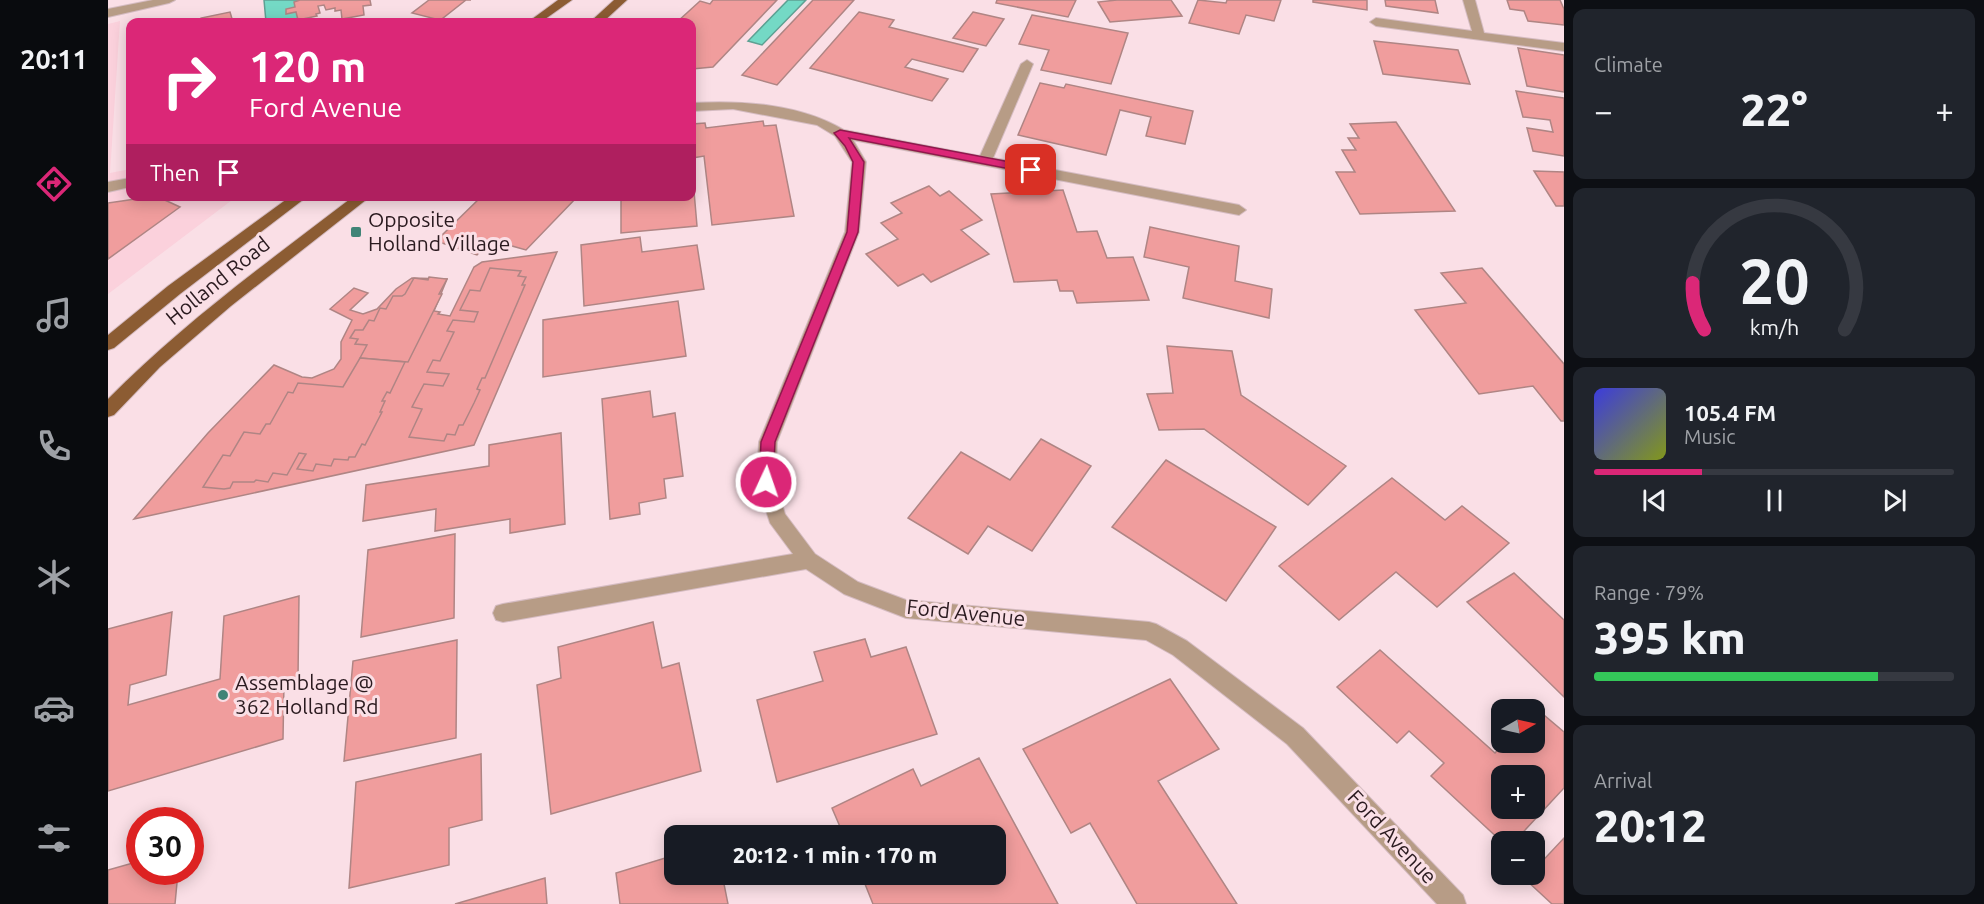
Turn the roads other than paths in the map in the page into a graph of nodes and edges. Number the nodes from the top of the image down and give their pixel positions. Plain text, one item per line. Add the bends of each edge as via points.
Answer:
1 (169, 0) edge
2 (566, 0) edge
3 (621, 0) edge
4 (1469, 0) edge
5 (108, 13) edge
6 (540, 18) edge
7 (601, 18) edge
8 (1376, 22) dead end
9 (1479, 35) junction
10 (1564, 47) edge
11 (1027, 64) dead end
12 (696, 107) edge
13 (840, 133) junction
14 (985, 161) junction
15 (126, 184) edge
16 (108, 187) edge
17 (294, 201) edge
18 (357, 201) edge
19 (1239, 210) dead end
20 (108, 344) edge
21 (108, 410) edge
22 (808, 560) junction
23 (503, 613) dead end
24 (1454, 904) edge

1 - 5 street
2 - 6 main road
3 - 7 main road
4 - 9 street
8 - 9 street
9 - 10 street
11 - 14 street
12 - 13 street, Ford Avenue via 733,105 779,112 822,122
13 - 14 street, Ford Avenue
13 - 22 street, Ford Avenue via 859,162 852,232 768,442 766,482 777,517
14 - 19 street, Ford Avenue
15 - 16 street
17 - 20 main road, Holland Road
18 - 21 main road, Holland Road via 225,302 154,363
22 - 23 street
22 - 24 street, Ford Avenue via 851,588 906,609 1149,631 1180,648 1295,736

